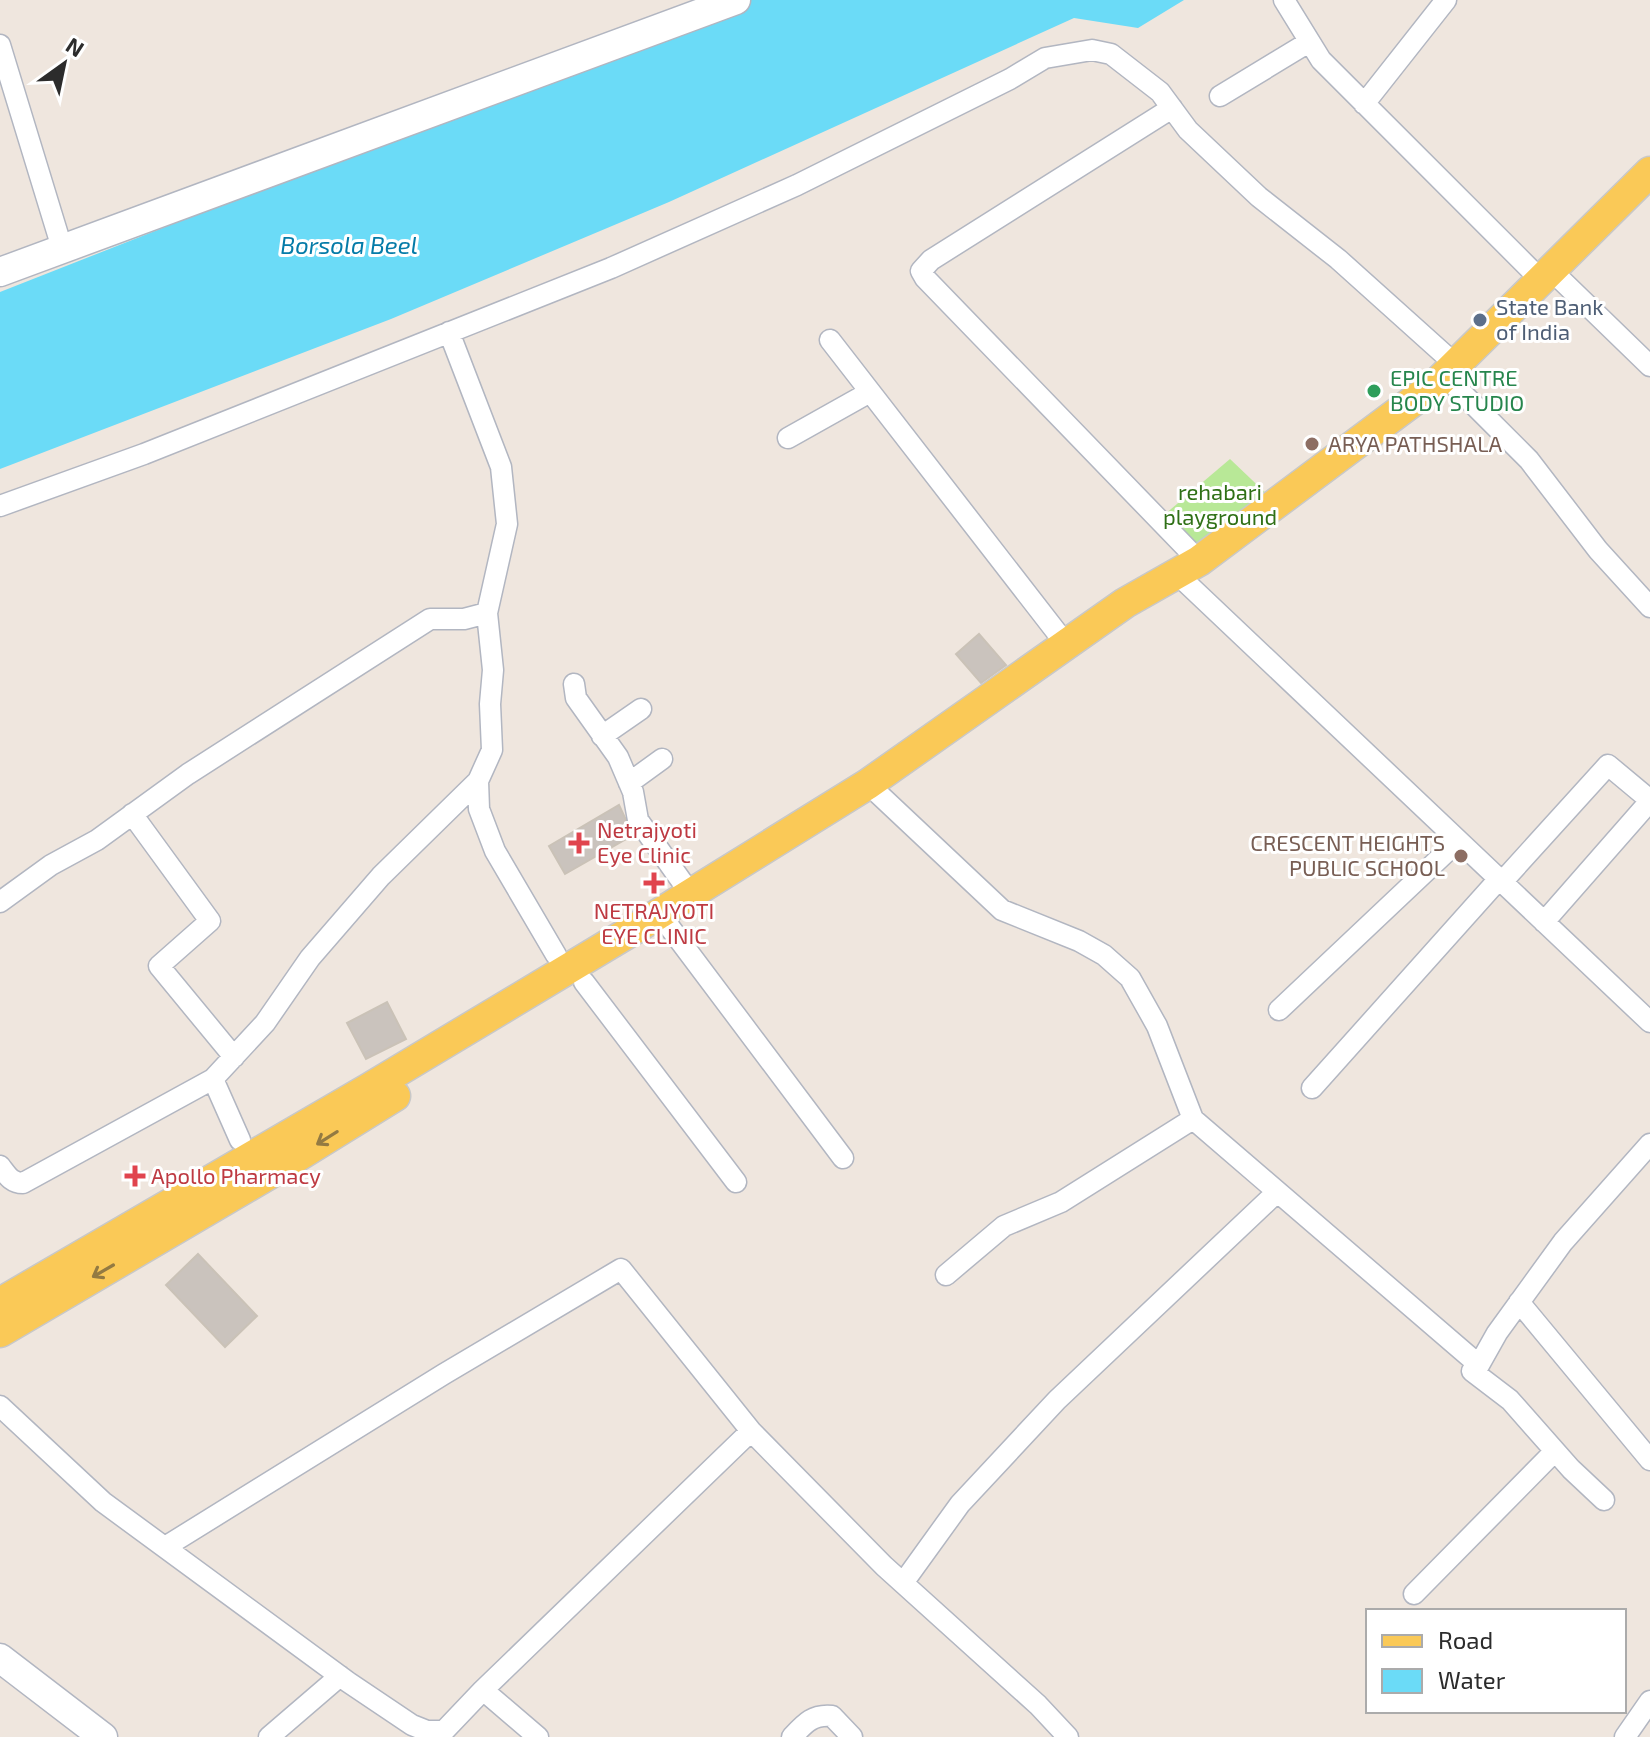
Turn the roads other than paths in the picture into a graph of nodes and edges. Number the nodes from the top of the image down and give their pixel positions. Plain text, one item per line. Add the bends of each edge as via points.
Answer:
1 (736, 0) edge
2 (1284, 0) edge
3 (1446, 0) edge
4 (1309, 42) junction
5 (0, 45) edge
6 (1220, 96) dead end
7 (1364, 104) junction
8 (1172, 108) junction
9 (1650, 172) edge
10 (62, 248) junction
11 (0, 272) edge
12 (1546, 275) junction
13 (449, 332) junction
14 (830, 340) dead end
15 (1650, 366) edge
16 (1450, 370) junction
17 (870, 392) junction
18 (788, 438) dead end
19 (0, 506) edge
20 (1188, 568) junction
21 (1648, 601) edge
22 (487, 613) junction
23 (1065, 643) junction
24 (574, 684) dead end
25 (641, 709) dead end
26 (602, 736) junction
27 (662, 759) dead end
28 (478, 781) junction
29 (629, 783) junction
30 (868, 784) junction
31 (1650, 800) edge
32 (132, 814) junction
33 (1458, 841) junction
34 (1501, 881) junction
35 (690, 893) junction
36 (0, 902) edge
37 (648, 920) junction
38 (1544, 922) junction
39 (556, 955) junction
40 (588, 968) junction
41 (1279, 1010) dead end
42 (1650, 1022) edge
43 (234, 1057) junction
44 (213, 1079) junction
45 (1312, 1088) dead end
46 (1193, 1119) junction
47 (240, 1140) junction
48 (1650, 1144) edge
49 (843, 1158) dead end
50 (0, 1166) edge
51 (736, 1182) dead end
52 (1277, 1192) junction
53 (946, 1275) dead end
54 (0, 1279) edge
55 (1519, 1302) junction
56 (0, 1303) edge
57 (0, 1332) edge
58 (1479, 1365) junction
59 (0, 1406) edge
60 (751, 1431) junction
61 (1555, 1451) junction
62 (1650, 1460) edge
63 (1604, 1500) dead end
64 (165, 1547) junction
65 (903, 1583) junction
66 (1414, 1594) dead end
67 (0, 1658) edge
68 (340, 1676) junction
69 (483, 1690) junction
70 (1650, 1701) edge
71 (103, 1737) edge
72 (269, 1737) edge
73 (538, 1737) edge
74 (792, 1737) edge
75 (852, 1737) edge
76 (1068, 1737) edge
77 (1625, 1737) edge

1 - 10 street
2 - 4 street
3 - 7 street
4 - 6 street
4 - 7 street
5 - 10 street
7 - 12 street
8 - 13 street via 1160,92 1111,54 1092,50 1045,58 797,185 611,268
8 - 16 street via 1259,197 1338,259
8 - 20 street via 921,271
9 - 12 main road
10 - 11 street
12 - 15 street
12 - 16 main road
13 - 19 street
13 - 22 street via 501,467 507,524
14 - 17 street
16 - 20 main road
16 - 21 street via 1598,550
17 - 18 street
17 - 23 street
20 - 23 main road
20 - 33 street
22 - 28 street via 492,750
22 - 32 street via 430,619
23 - 30 main road
24 - 26 street via 576,698
25 - 26 street
26 - 29 street
27 - 29 street
28 - 39 street via 479,809 495,851
28 - 43 street via 381,876
29 - 35 street via 638,820
30 - 35 main road
30 - 46 street via 1002,910 1079,941 1130,978 1157,1026
31 - 34 street via 1608,765
31 - 38 street
32 - 36 street
32 - 43 street via 210,921 159,966
33 - 34 street
33 - 41 street
34 - 38 street
34 - 45 street
35 - 37 main road
37 - 39 main road via 605,925
37 - 40 main road via 629,947
37 - 49 street
38 - 42 street
39 - 47 main road
40 - 51 street
40 - 56 main road
40 -> 57 main road via 269,1174
43 - 44 street
44 - 47 street
44 - 50 street via 23,1183 9,1178
46 - 52 street
46 - 53 street via 1061,1202 1004,1226
47 - 54 main road
48 - 55 street via 1563,1242
52 - 58 street
52 - 65 street via 1057,1400 960,1504
55 - 58 street
55 - 62 street
58 - 61 street via 1472,1371 1510,1400
59 - 64 street via 103,1502
60 - 64 street via 621,1269
60 - 65 street
60 - 69 street
61 - 63 street
61 - 66 street
64 - 68 street
65 - 76 street
67 - 71 street
68 - 69 street via 427,1731 444,1731
68 - 72 street
69 - 73 street
70 - 77 street
74 - 75 street via 820,1715 832,1716

